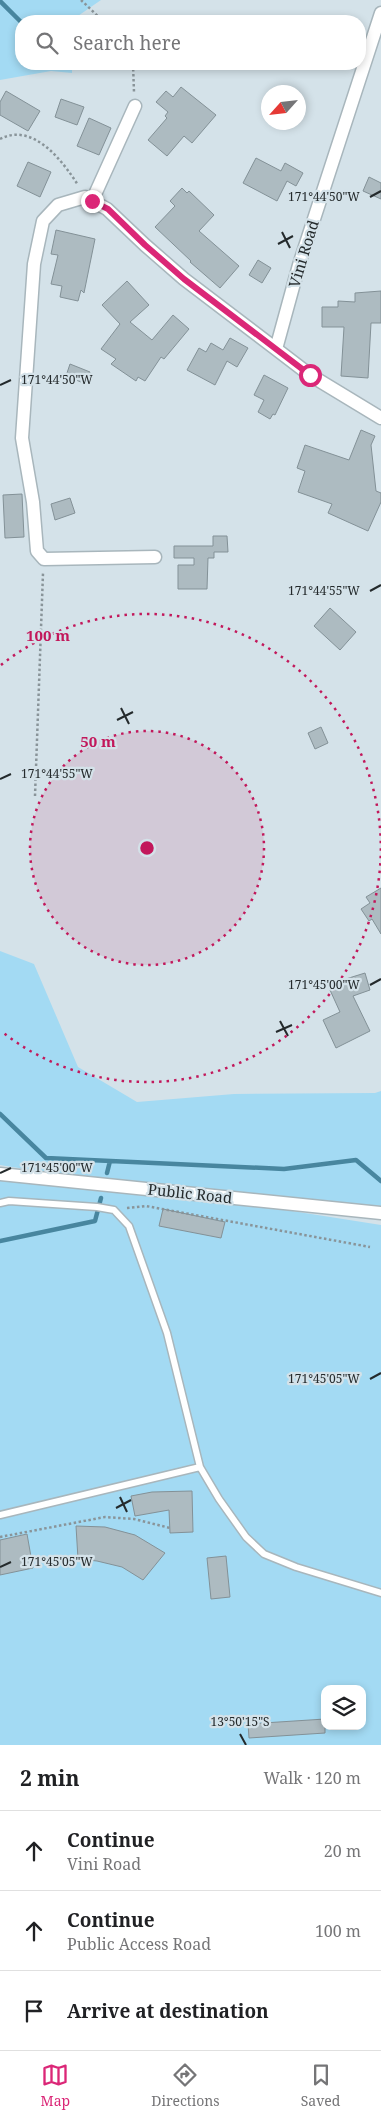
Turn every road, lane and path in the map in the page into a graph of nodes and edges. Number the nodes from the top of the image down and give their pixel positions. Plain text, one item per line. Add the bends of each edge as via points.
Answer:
1 (80, 0) edge
2 (381, 13) edge
3 (96, 15) edge
4 (366, 59) edge
5 (133, 70) edge
6 (362, 70) edge
7 (135, 106) joint
8 (0, 139) edge
9 (89, 199) junction
10 (276, 349) junction
11 (381, 418) edge
12 (155, 558) dead end
13 (44, 559) junction
14 (35, 796) dead end
15 (0, 1174) edge
16 (0, 1203) edge
17 (114, 1210) junction
18 (381, 1213) edge
19 (370, 1247) dead end
20 (200, 1467) junction
21 (0, 1515) edge
22 (170, 1528) dead end
23 (0, 1537) edge
24 (381, 1593) edge

1 - 3 path
2 - 4 street, Vini Road
5 - 7 path
6 - 10 street, Vini Road via 299,265
7 - 9 street
8 - 9 path via 10,134 38,139
9 - 10 street via 108,209 184,279
9 - 13 street via 58,205 43,221 34,264 22,438 33,502 36,551
10 - 11 street via 310,375
12 - 13 street
13 - 14 path
15 - 18 street, Public Road
16 - 17 lane via 9,1201
17 - 19 path via 146,1206
17 - 20 lane via 129,1226 167,1333
20 - 21 lane
20 - 24 lane via 218,1499 246,1537 264,1554
22 - 23 path via 134,1519 105,1517

